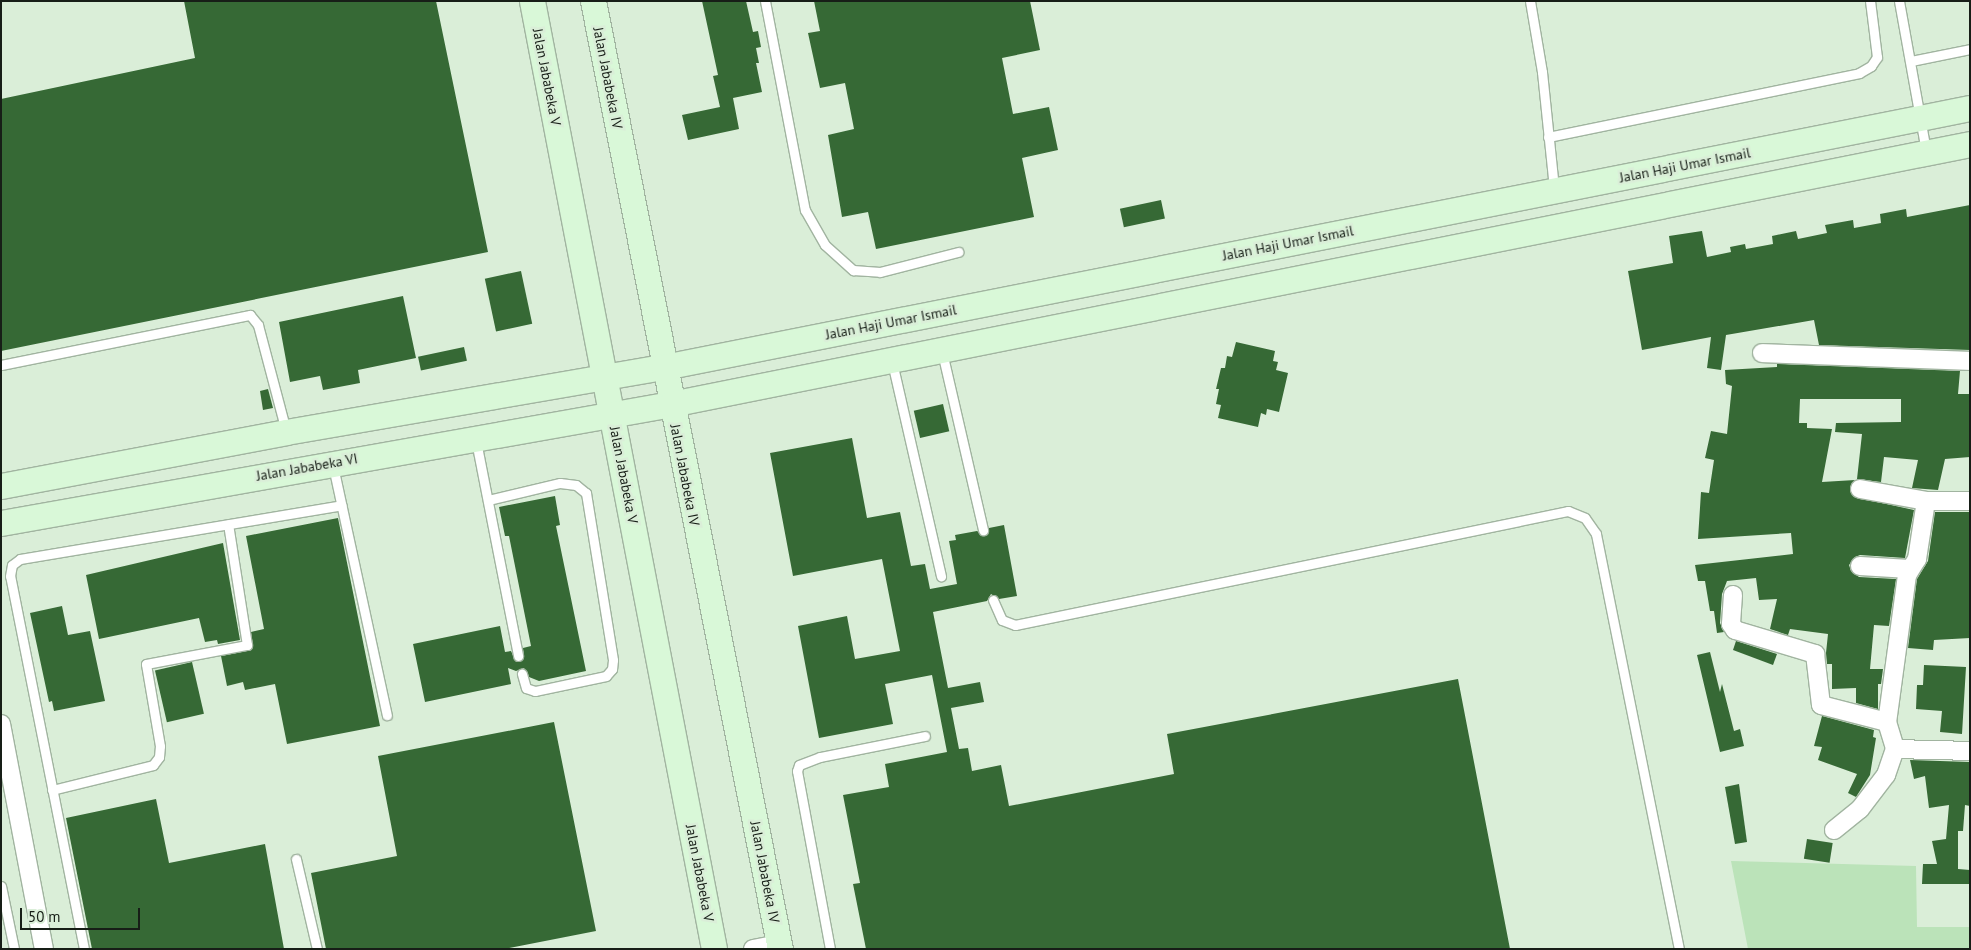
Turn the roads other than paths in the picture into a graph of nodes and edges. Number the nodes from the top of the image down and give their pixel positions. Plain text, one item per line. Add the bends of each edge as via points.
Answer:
1 (532, 1) edge
2 (593, 1) edge
3 (765, 1) edge
4 (1530, 1) edge
5 (1870, 1) edge
6 (1899, 1) edge
7 (1970, 49) edge
8 (1911, 61) junction
9 (1970, 108) edge
10 (1922, 118) junction
11 (1548, 137) junction
12 (1970, 144) edge
13 (1926, 152) junction
14 (1554, 191) junction
15 (958, 252) dead end
16 (941, 350) junction
17 (1762, 354) dead end
18 (892, 360) junction
19 (1970, 361) edge
20 (1, 365) edge
21 (664, 367) junction
22 (606, 376) junction
23 (671, 404) junction
24 (613, 412) junction
25 (286, 432) junction
26 (475, 437) junction
27 (332, 463) junction
28 (1, 486) edge
29 (1860, 490) dead end
30 (488, 500) junction
31 (1926, 501) junction
32 (1970, 501) edge
33 (341, 505) junction
34 (1, 523) edge
35 (228, 524) junction
36 (983, 530) dead end
37 (1860, 566) dead end
38 (1908, 569) junction
39 (941, 576) dead end
40 (1733, 595) dead end
41 (993, 600) dead end
42 (518, 656) dead end
43 (522, 674) dead end
44 (387, 715) dead end
45 (1887, 722) junction
46 (1, 724) edge
47 (925, 736) dead end
48 (1894, 749) junction
49 (1970, 751) edge
50 (52, 790) junction
51 (1834, 830) dead end
52 (296, 859) dead end
53 (1, 886) edge
54 (779, 946) edge
55 (14, 949) edge
56 (44, 949) edge
57 (84, 949) edge
58 (317, 949) edge
59 (714, 949) edge
60 (753, 949) edge
61 (830, 949) edge
62 (1679, 949) edge

1 - 22 street, Jalan Jababeka V
2 - 21 street, Jalan Jababeka IV
3 - 15 lane via 805,210 825,245 853,270 880,272
4 - 11 lane
5 - 11 lane via 1877,57 1859,74
6 - 8 lane
7 - 8 lane
8 - 10 lane
9 - 10 street, Jalan Haji Umar Ismail
10 - 13 lane
10 - 14 street, Jalan Haji Umar Ismail
11 - 14 lane
12 - 13 street
13 - 16 street
14 - 21 street, Jalan Haji Umar Ismail
16 - 18 street
16 - 36 lane
17 - 19 street
18 - 23 street
18 - 39 lane
20 - 25 lane via 250,315 258,325
21 - 22 street, Jalan Haji Umar Ismail
21 - 23 street, Jalan Jababeka IV
22 - 24 street, Jalan Jababeka V
22 - 25 street
23 - 24 street
23 - 54 street, Jalan Jababeka IV
24 - 26 street, Jalan Jababeka VI
24 - 59 street, Jalan Jababeka V
25 - 28 street
26 - 27 street, Jalan Jababeka VI
26 - 30 lane
27 - 33 lane
27 - 34 street, Jalan Jababeka VI
29 - 31 street
30 - 42 lane
30 - 43 lane via 560,483 576,485 586,493 612,669 606,676 535,691 526,688
31 - 32 street
31 - 38 street via 1917,559
33 - 35 lane
33 - 44 lane
35 - 50 lane via 248,645 146,664 160,746 159,758 154,765
35 - 50 lane via 20,559 12,565 10,576
37 - 38 street
38 - 45 street
40 - 45 street via 1731,624 1734,630 1815,654 1821,705
41 - 62 lane via 1002,620 1015,625 1568,511 1585,518 1596,534
45 - 48 street
46 - 56 street
47 - 61 lane via 799,764 799,781
48 - 49 street
48 - 51 street via 1890,767 1877,788 1860,809
50 - 57 lane
52 - 58 lane
53 - 55 lane
54 - 60 street

